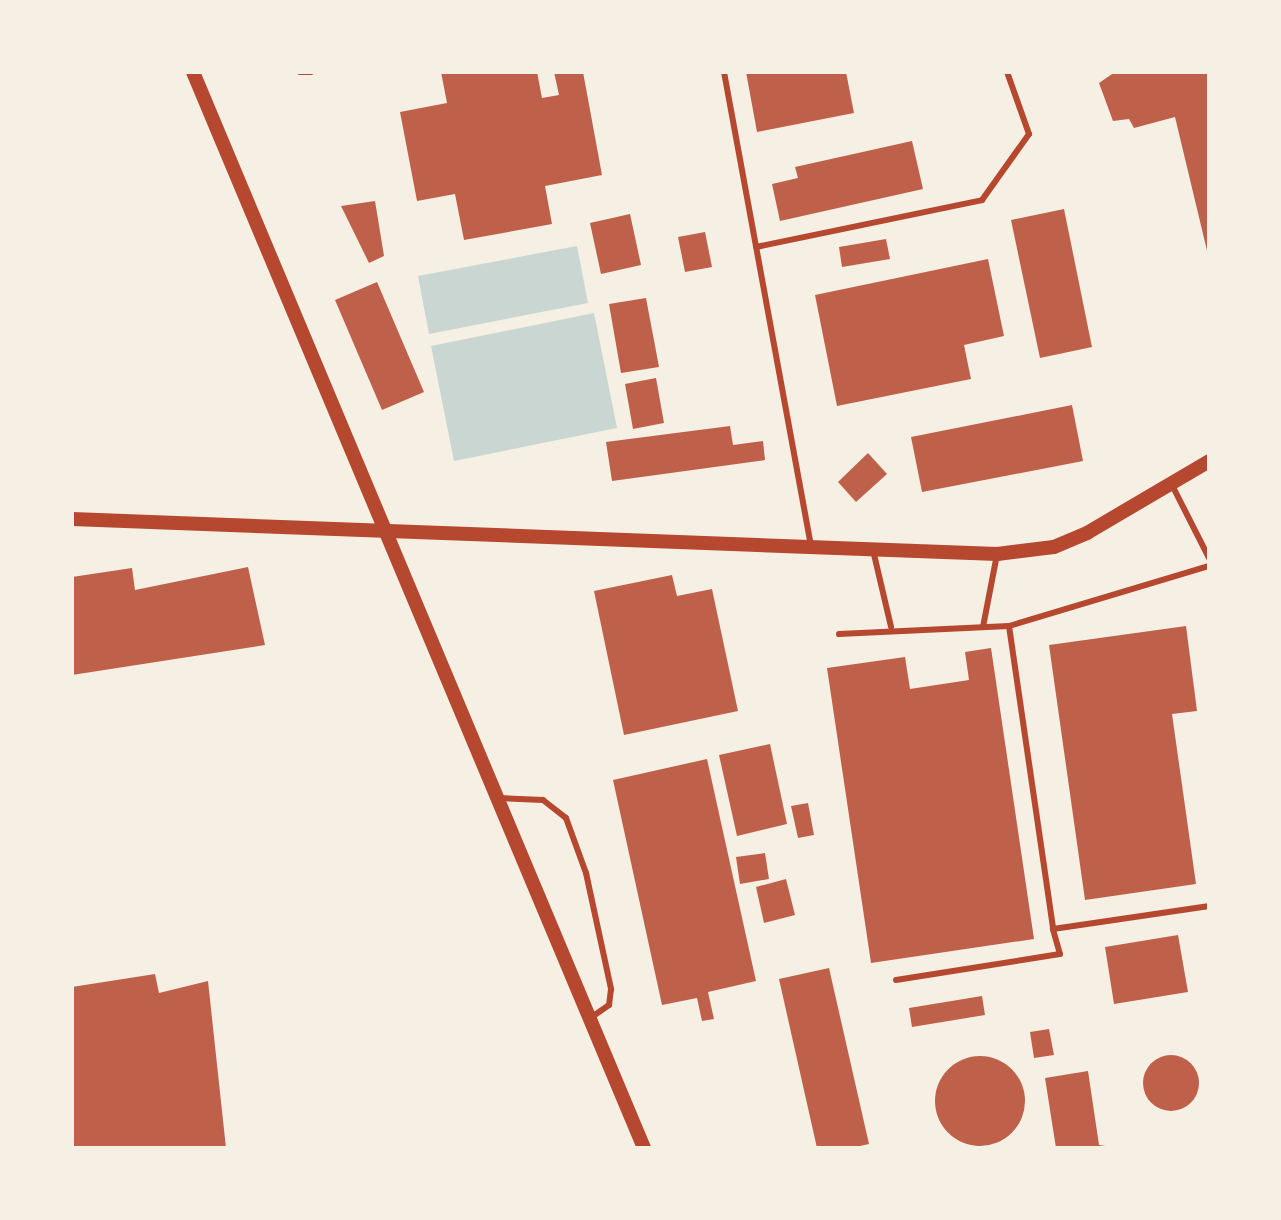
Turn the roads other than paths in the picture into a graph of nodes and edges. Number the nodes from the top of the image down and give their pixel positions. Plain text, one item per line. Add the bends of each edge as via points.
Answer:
1 (193, 72) edge
2 (300, 72) edge
3 (311, 72) edge
4 (724, 72) edge
5 (1007, 72) edge
6 (756, 247) junction
7 (1209, 461) edge
8 (1173, 487) junction
9 (72, 519) edge
10 (381, 527) junction
11 (811, 547) junction
12 (873, 550) junction
13 (997, 554) junction
14 (1209, 558) edge
15 (1209, 566) edge
16 (1009, 626) junction
17 (891, 627) junction
18 (983, 627) junction
19 (839, 634) dead end
20 (495, 799) junction
21 (1209, 906) edge
22 (1053, 929) junction
23 (896, 980) dead end
24 (588, 1019) junction
25 (644, 1148) edge

1 - 10 street
2 - 3 lane
4 - 6 lane
5 - 6 lane via 1029,134 982,200
6 - 11 lane
7 - 8 street
8 - 13 street via 1054,547
8 - 14 lane
9 - 10 street
10 - 11 street
10 - 20 street
11 - 12 street
12 - 13 street
12 - 17 lane
13 - 18 lane
15 - 16 lane
16 - 18 lane
16 - 22 lane
17 - 18 lane
17 - 19 lane
20 - 24 street
20 - 24 lane via 543,800 566,818 586,873 611,989 609,1005
21 - 22 lane
22 - 23 lane via 1060,954
24 - 25 street

